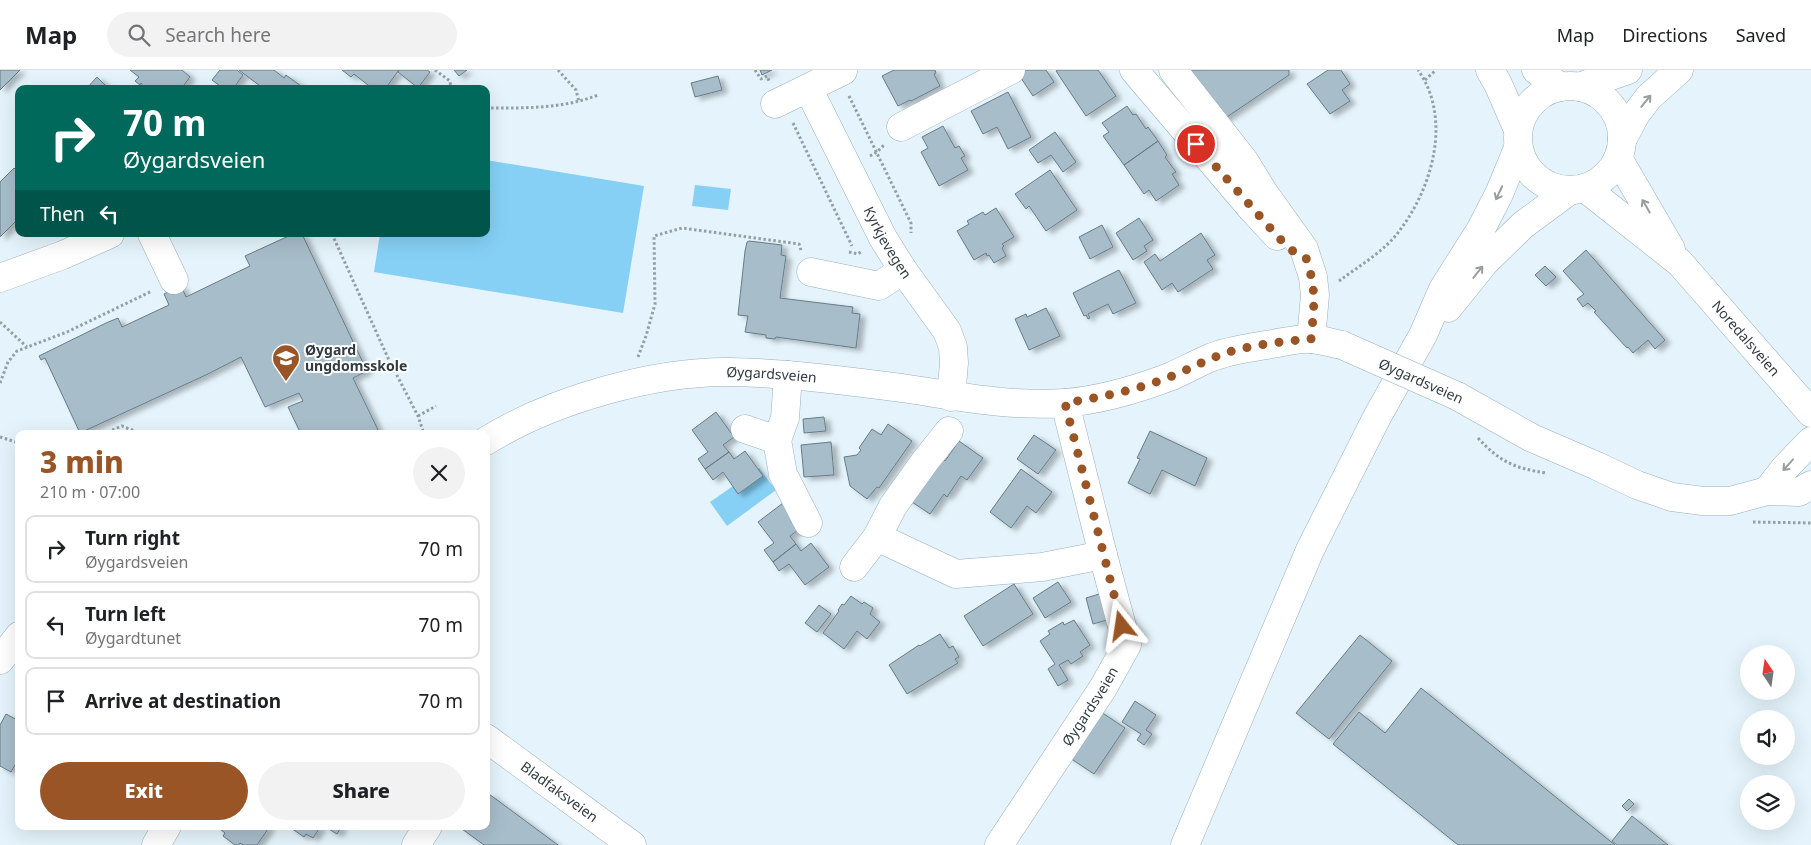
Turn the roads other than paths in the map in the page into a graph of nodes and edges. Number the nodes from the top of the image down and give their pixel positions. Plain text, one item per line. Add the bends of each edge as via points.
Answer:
1 (1011, 70) edge
2 (1134, 70) edge
3 (1173, 70) edge
4 (1490, 70) edge
5 (1536, 70) edge
6 (1628, 70) edge
7 (1679, 70) edge
8 (843, 71) edge
9 (1570, 87) junction
10 (808, 88) junction
11 (775, 104) road end
12 (902, 126) road end
13 (1518, 139) junction
14 (1620, 149) junction
15 (1577, 189) junction
16 (103, 237) edge
17 (153, 237) edge
18 (1306, 258) junction
19 (809, 259) road end
20 (1680, 263) junction
21 (903, 270) junction
22 (0, 278) edge
23 (174, 280) road end
24 (1423, 335) junction
25 (1311, 339) junction
26 (788, 375) junction
27 (952, 397) junction
28 (1065, 403) junction
29 (1811, 413) edge
30 (745, 429) dead end
31 (949, 431) dead end
32 (490, 438) edge
33 (777, 440) junction
34 (1811, 441) edge
35 (1811, 485) edge
36 (1767, 491) junction
37 (808, 523) dead end
38 (877, 537) junction
39 (1103, 555) junction
40 (854, 567) dead end
41 (15, 641) edge
42 (0, 660) edge
43 (490, 741) edge
44 (165, 830) edge
45 (425, 830) edge
46 (156, 845) edge
47 (416, 845) edge
48 (632, 845) edge
49 (999, 845) edge
50 (1185, 845) edge

1 - 12 street
2 - 18 street via 1252,209 1295,253
3 - 18 street via 1245,162 1304,249
4 - 13 street
5 - 9 street
6 - 9 street
14 -> 7 street via 1636,114 1649,97
8 - 10 street
9 - 13 street via 1544,93 1536,99 1524,113
9 - 14 street via 1596,93 1610,105 1619,122
10 - 11 street
10 - 21 street, Kyrkjevegen via 883,238
13 - 15 street via 1531,174 1546,184
13 -> 24 street via 1496,201 1443,289
14 - 15 street via 1609,173 1598,182
20 -> 14 street, Noredalsveien
15 - 20 street, Noredalsveien
24 -> 15 street via 1511,236
16 - 22 street
17 - 23 street
18 - 25 street via 1315,295
19 - 21 street via 879,286
20 - 29 street, Noredalsveien
21 - 27 street, Kyrkjevegen via 947,331 953,347
24 - 50 street via 1377,417 1310,550
25 - 28 street, Øygardsveien via 1237,350 1141,386 1108,396
25 - 36 street, Øygardsveien, bridge via 1342,346 1457,396 1532,438 1672,498 1730,500
26 - 27 street, Øygardsveien
26 - 32 street, Øygardsveien via 730,372 632,377 552,408
26 - 33 street via 785,418
27 - 28 street, Øygardsveien
28 - 39 street, Øygardsveien
30 - 33 street
31 - 38 street via 893,506
33 - 37 street via 783,474
34 -> 36 street
35 - 36 street, Øygardsveien via 1799,492
38 - 39 street via 956,574 1042,567
38 - 40 street
39 - 49 street, Øygardsveien via 1128,645
41 - 42 street
43 - 48 street, Bladfaksveien
44 - 46 street
45 - 47 street

